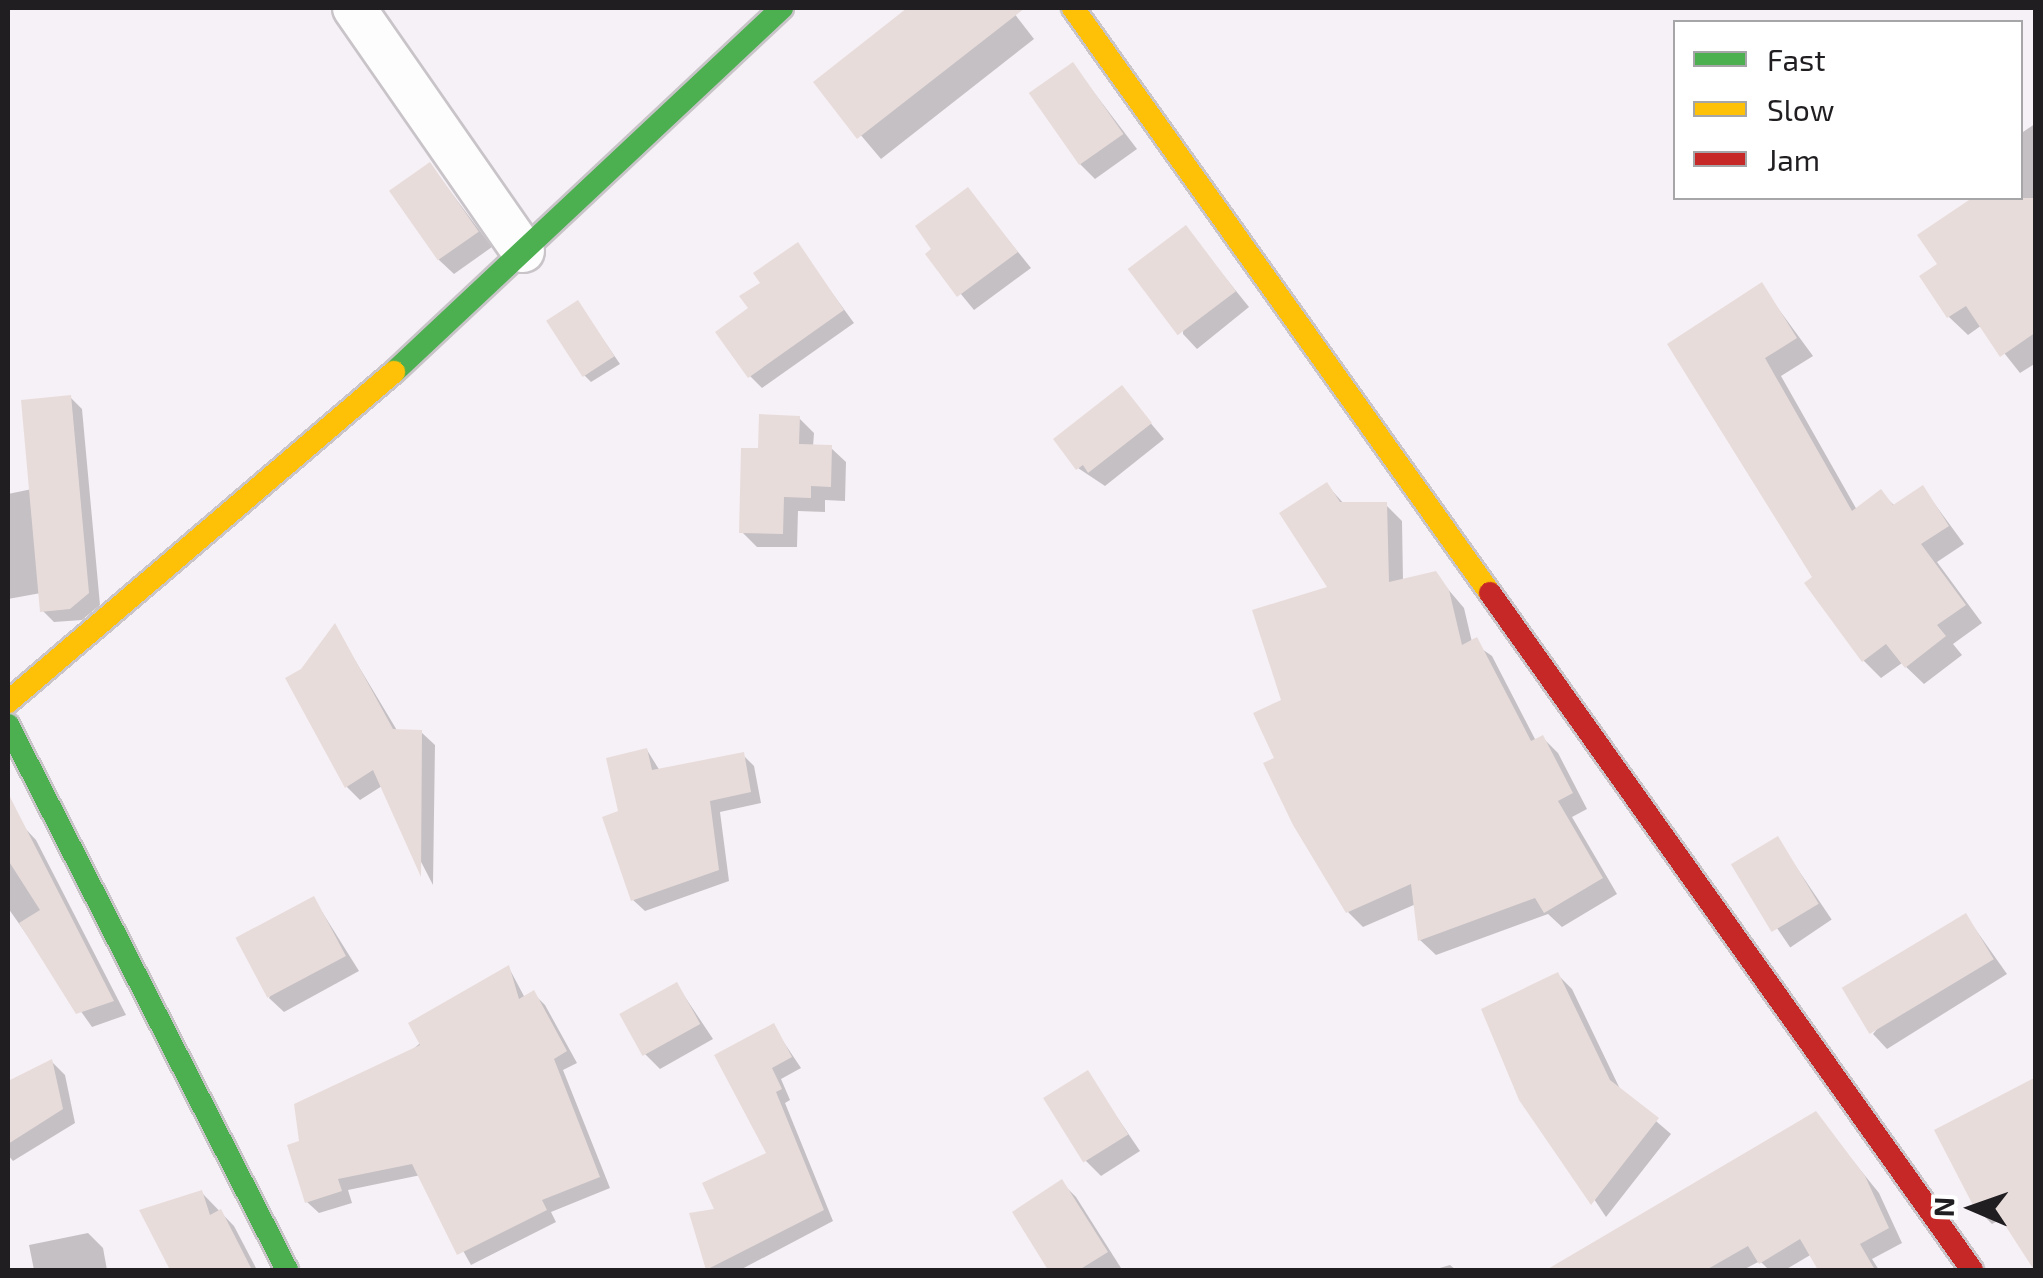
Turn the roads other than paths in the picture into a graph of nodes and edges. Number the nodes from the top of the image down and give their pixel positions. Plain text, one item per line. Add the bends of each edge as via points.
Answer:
1 (354, 8) edge
2 (782, 8) edge
3 (1072, 8) edge
4 (523, 251) junction
5 (8, 702) edge
6 (8, 724) edge
7 (286, 1270) edge
8 (1972, 1270) edge

1 - 4 street
2 - 4 street
3 - 8 street
4 - 5 street via 347,416
6 - 7 street

